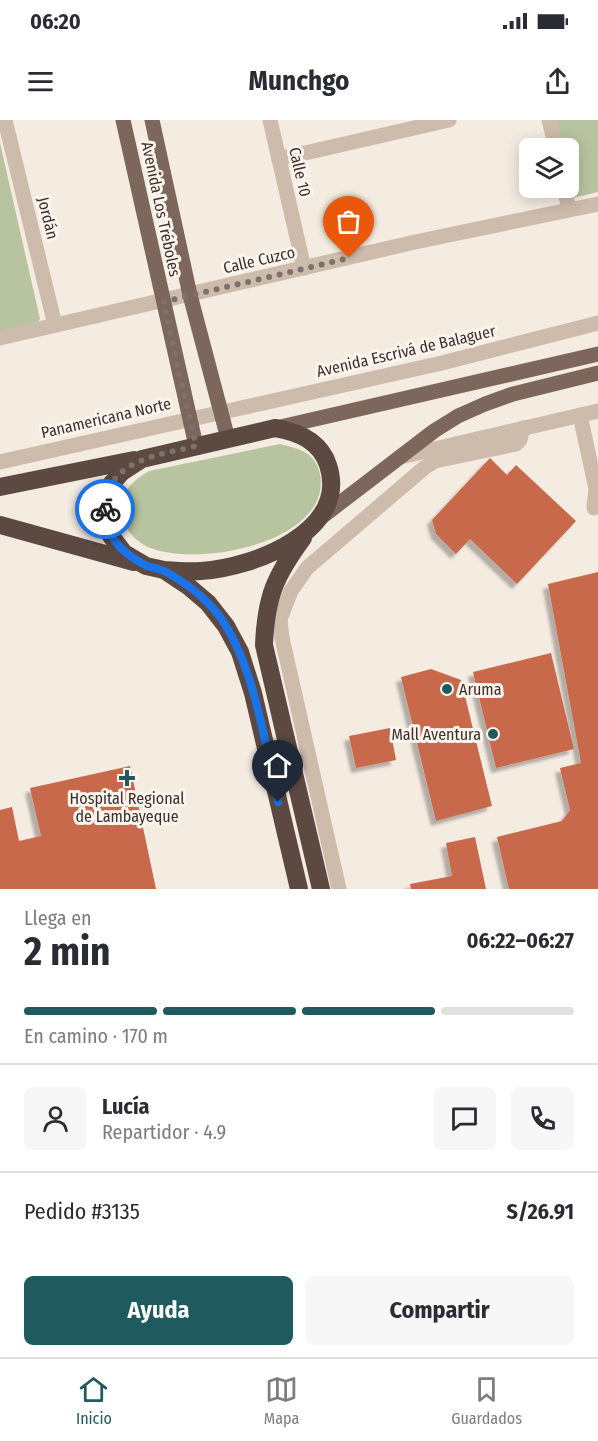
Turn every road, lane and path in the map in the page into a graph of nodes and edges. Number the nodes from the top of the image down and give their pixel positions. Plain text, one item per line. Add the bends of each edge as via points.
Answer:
1 (5, 120) edge
2 (123, 120) edge
3 (152, 120) edge
4 (270, 120) edge
5 (549, 120) edge
6 (441, 121) edge
7 (554, 138) edge
8 (279, 159) junction
9 (566, 198) edge
10 (598, 204) edge
11 (569, 209) junction
12 (304, 268) junction
13 (190, 295) junction
14 (163, 302) junction
15 (598, 323) edge
16 (55, 325) junction
17 (0, 338) edge
18 (598, 354) edge
19 (598, 373) edge
20 (221, 412) junction
21 (580, 415) junction
22 (597, 415) edge
23 (191, 418) junction
24 (275, 428) junction
25 (228, 439) junction
26 (196, 446) junction
27 (434, 455) junction
28 (400, 457) junction
29 (141, 459) junction
30 (0, 462) edge
31 (0, 487) edge
32 (594, 508) dead end
33 (323, 516) junction
34 (0, 525) edge
35 (308, 531) junction
36 (146, 566) junction
37 (164, 570) junction
38 (273, 617) junction
39 (321, 851) junction
40 (299, 889) edge
41 (321, 889) edge
42 (339, 889) edge

1 - 16 street, Jordán
2 - 14 main road, Avenida Los Tréboles
3 - 13 main road, Avenida Los Tréboles
4 - 8 street, Calle 10
5 - 7 street
6 - 8 street
8 - 12 street, Calle 10
9 - 11 street
10 - 11 street, Calle Cuzco
11 - 12 street, Calle Cuzco
12 - 13 street, Calle Cuzco
13 - 14 street, Calle Cuzco
13 - 20 main road, Avenida Los Tréboles
14 - 16 street, Calle Cuzco
14 - 23 main road, Avenida Los Tréboles
15 - 20 street, Avenida Escrivá de Balaguer via 442,363
16 - 17 street, Calle Cuzco
18 - 24 main road
19 - 28 main road via 484,404 434,431
20 - 23 street, Panamericana Norte
20 - 25 main road, Avenida Los Tréboles
21 - 22 street
21 - 27 street
21 - 32 street via 596,489
23 - 26 main road, Avenida Los Tréboles
23 - 30 street, Panamericana Norte
24 - 25 highway
24 - 33 highway via 296,431 313,441 326,457 332,487
25 - 26 highway
26 - 29 highway
27 - 28 street
27 - 38 street via 424,468 307,568
28 - 33 main road
29 - 31 highway
29 - 36 highway via 112,483 105,501 105,520 124,553
33 - 35 highway
34 - 36 highway
35 - 37 highway via 281,547 232,566 201,571
35 - 38 highway via 274,583
36 - 37 highway
37 - 40 highway via 208,603 240,652
38 - 39 highway via 264,645
39 - 41 highway
39 - 42 street

